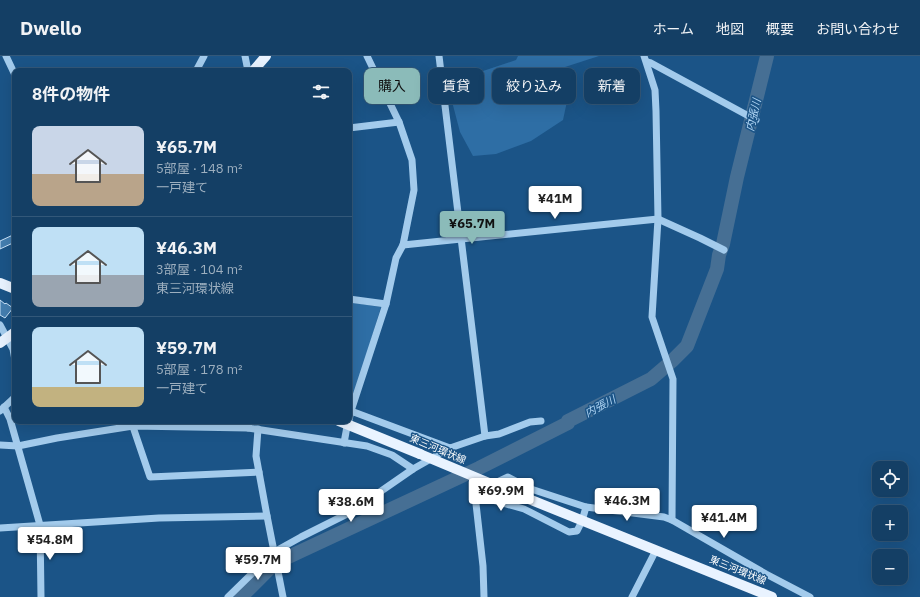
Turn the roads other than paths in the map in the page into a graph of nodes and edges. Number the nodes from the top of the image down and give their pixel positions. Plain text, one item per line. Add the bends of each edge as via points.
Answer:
1 (6, 56) edge
2 (204, 56) edge
3 (245, 56) edge
4 (266, 56) edge
5 (367, 56) edge
6 (439, 56) edge
7 (646, 59) edge
8 (198, 68) edge
9 (247, 68) edge
10 (256, 68) edge
11 (12, 69) edge
12 (756, 120) dead end
13 (399, 122) junction
14 (352, 128) edge
15 (658, 219) junction
16 (461, 239) junction
17 (403, 245) junction
18 (724, 250) dead end
19 (0, 283) edge
20 (12, 288) edge
21 (352, 299) edge
22 (386, 304) junction
23 (0, 325) edge
24 (7, 337) edge
25 (12, 347) edge
26 (12, 400) edge
27 (352, 408) edge
28 (2, 409) edge
29 (352, 411) edge
30 (541, 421) dead end
31 (127, 424) edge
32 (132, 424) edge
33 (248, 424) edge
34 (346, 424) edge
35 (351, 424) edge
36 (258, 429) junction
37 (485, 436) junction
38 (344, 443) junction
39 (0, 445) edge
40 (18, 446) junction
41 (450, 448) junction
42 (413, 469) junction
43 (259, 472) junction
44 (475, 496) junction
45 (586, 507) junction
46 (267, 516) junction
47 (672, 520) junction
48 (582, 521) junction
49 (40, 525) junction
50 (0, 528) edge
51 (656, 550) junction
52 (274, 552) junction
53 (755, 594) edge
54 (41, 597) edge
55 (228, 597) edge
56 (283, 597) edge
57 (484, 597) edge
58 (632, 597) edge
59 (772, 597) edge
60 (810, 597) edge

1 - 11 street
2 - 8 street
3 - 9 street
4 - 10 main road
5 - 13 street
6 - 16 street
7 - 12 street
7 - 15 street via 655,90
13 - 14 street
13 - 17 street via 412,160 414,190
15 - 16 street
15 - 18 street
15 - 47 street via 652,317 673,379
16 - 17 street
16 - 37 street
17 - 22 street via 396,258
19 - 20 main road
21 - 22 street
22 - 27 street
23 - 24 street
24 - 25 street
26 - 28 street
28 - 40 street
29 - 41 street
30 - 37 street
31 - 40 street
32 - 43 street via 150,476
33 - 36 street
34 - 38 street
35 - 48 main road, 東三河環状線, bridge
36 - 38 street
36 - 43 street via 256,456
37 - 41 street
38 - 42 street via 366,446 392,455
39 - 40 street
40 - 49 street
41 - 42 street
42 - 52 street via 351,512
43 - 46 street
44 - 45 street via 478,491 508,477 532,489
44 - 48 street via 524,509 569,532 577,531
44 - 57 street
45 - 47 street
45 - 48 street
46 - 49 street via 159,518
46 - 52 street
47 - 60 street
48 - 51 main road, 東三河環状線
49 - 50 street
49 - 54 street
51 - 53 main road, 東三河環状線
51 - 58 street
52 - 55 street
52 - 56 street
53 - 59 main road, 東三河環状線

